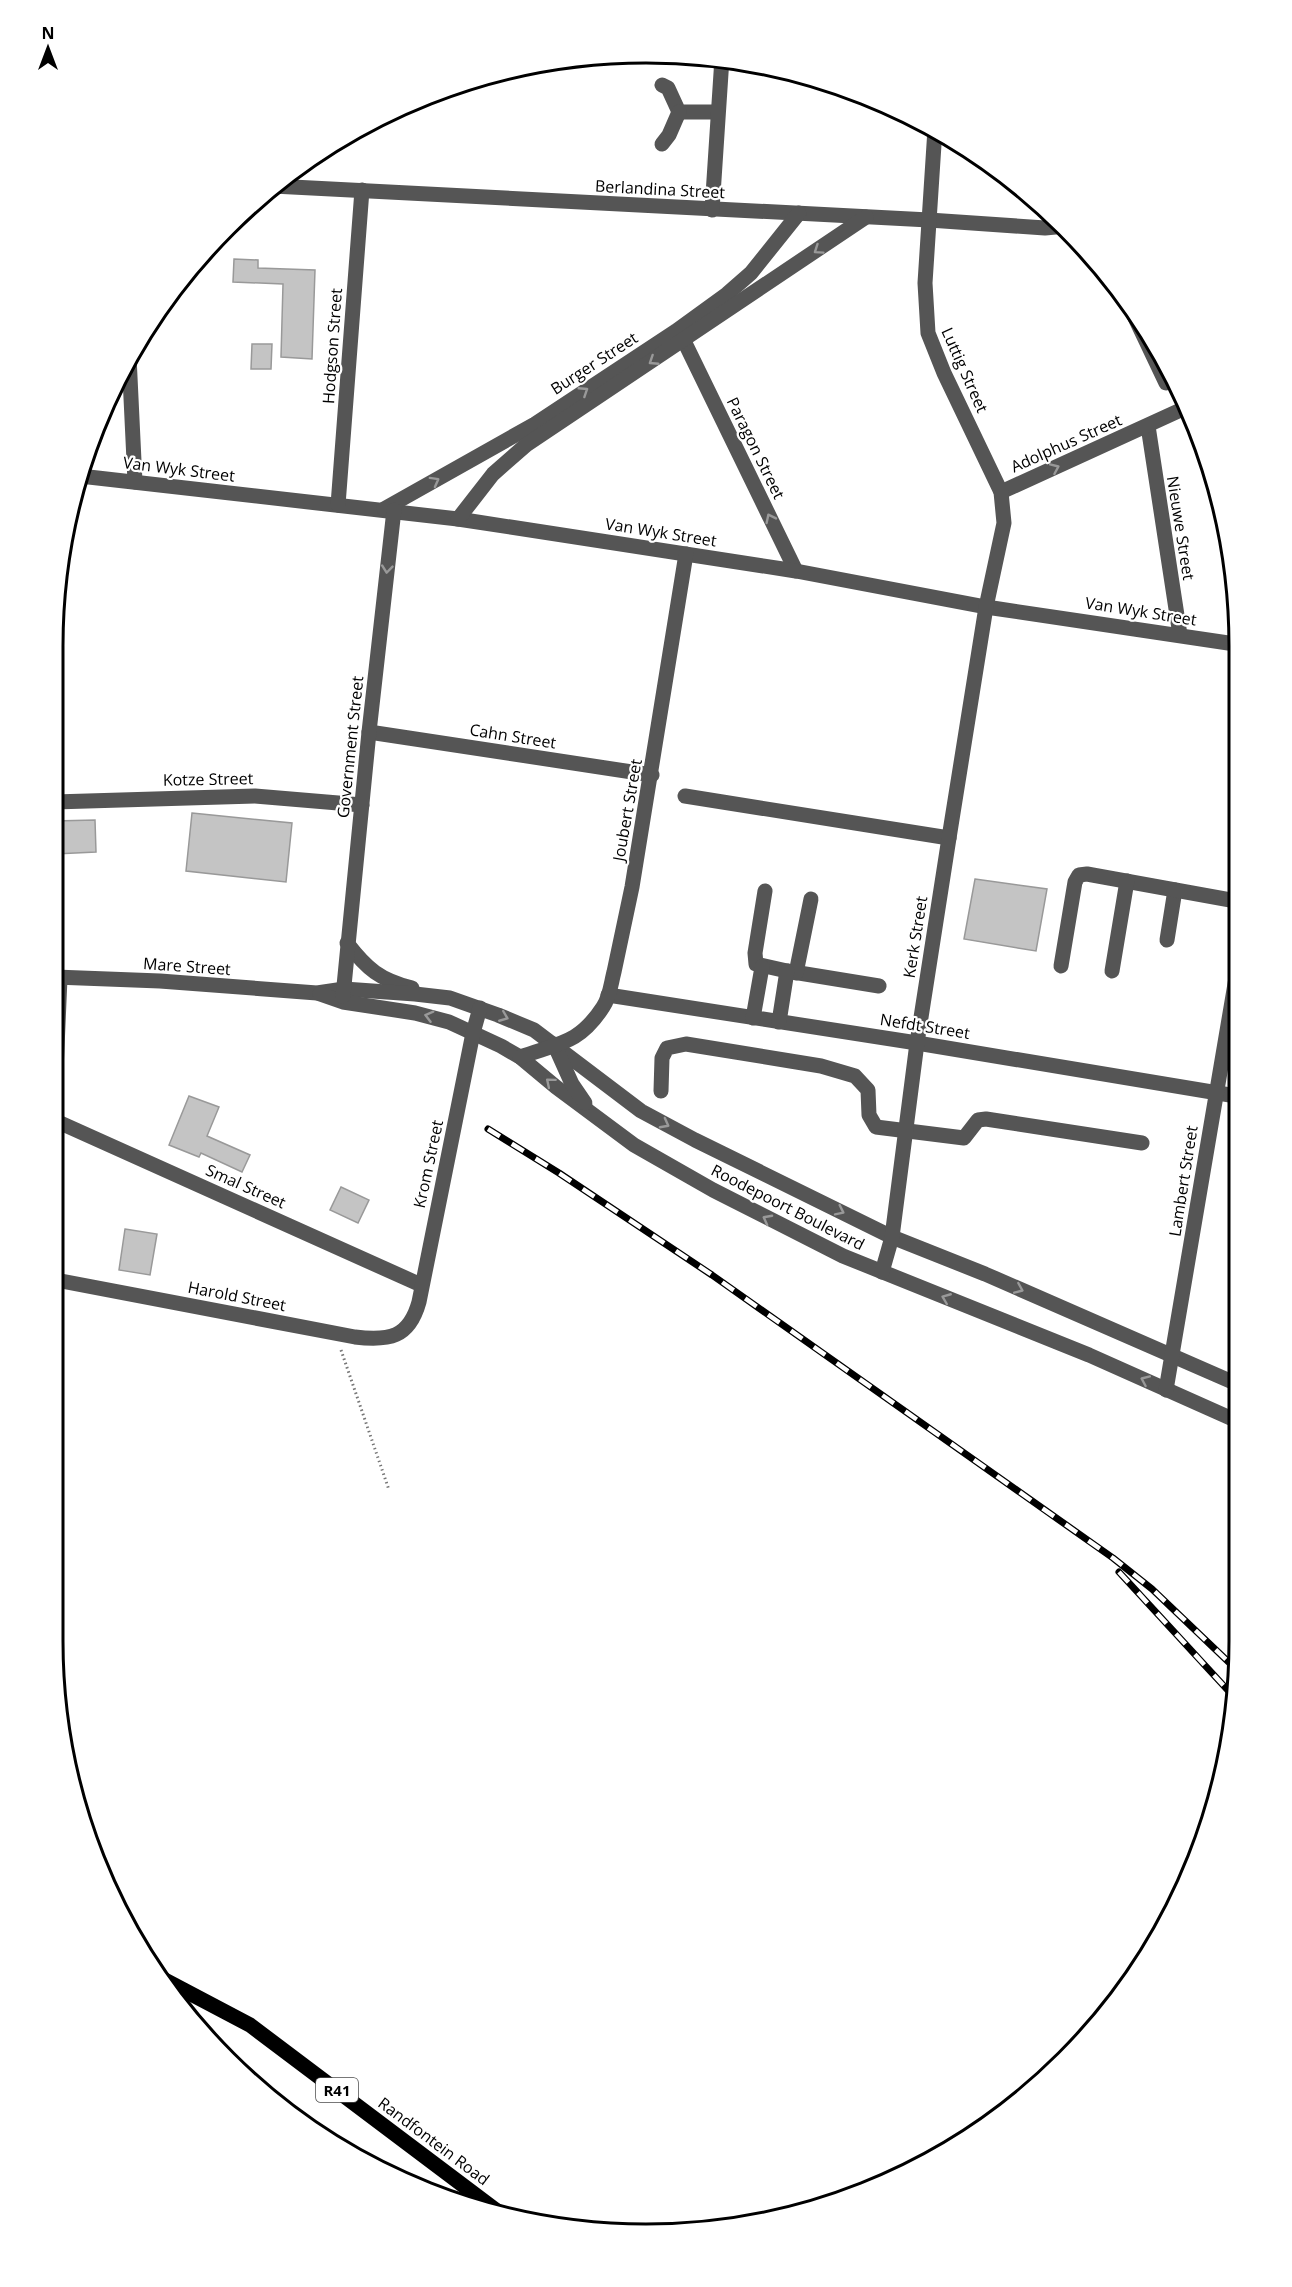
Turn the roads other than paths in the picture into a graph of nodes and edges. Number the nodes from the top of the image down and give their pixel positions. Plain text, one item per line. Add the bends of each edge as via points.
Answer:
1 (721, 68) edge
2 (662, 85) dead end
3 (679, 112) junction
4 (717, 112) junction
5 (934, 139) edge
6 (662, 144) dead end
7 (287, 187) edge
8 (362, 190) junction
9 (712, 210) junction
10 (799, 213) junction
11 (866, 217) junction
12 (929, 220) junction
13 (1051, 227) edge
14 (684, 341) junction
15 (130, 375) edge
16 (1164, 379) edge
17 (1166, 383) dead end
18 (1179, 411) edge
19 (1148, 426) junction
20 (89, 477) edge
21 (135, 482) junction
22 (1001, 492) junction
23 (338, 505) junction
24 (389, 510) junction
25 (458, 519) junction
26 (686, 554) junction
27 (796, 570) junction
28 (987, 607) junction
29 (1180, 635) junction
30 (1229, 643) edge
31 (369, 732) junction
32 (652, 775) junction
33 (685, 796) dead end
34 (63, 802) edge
35 (362, 805) junction
36 (949, 838) junction
37 (1127, 881) junction
38 (1174, 890) junction
39 (765, 891) dead end
40 (811, 899) dead end
41 (1229, 900) edge
42 (1167, 940) dead end
43 (347, 943) junction
44 (762, 966) junction
45 (1061, 966) dead end
46 (1112, 971) dead end
47 (792, 972) junction
48 (63, 977) edge
49 (879, 986) dead end
50 (343, 995) junction
51 (608, 995) junction
52 (450, 998) junction
53 (480, 1008) junction
54 (1229, 1016) edge
55 (753, 1018) junction
56 (779, 1022) junction
57 (473, 1033) junction
58 (916, 1043) junction
59 (554, 1044) junction
60 (520, 1057) junction
61 (661, 1091) dead end
62 (1215, 1092) junction
63 (1229, 1095) edge
64 (596, 1116) junction
65 (63, 1123) edge
66 (905, 1132) junction
67 (1142, 1143) dead end
68 (892, 1237) junction
69 (882, 1272) junction
70 (63, 1281) edge
71 (421, 1285) junction
72 (409, 1326) joint
73 (1172, 1355) junction
74 (1229, 1380) edge
75 (1166, 1390) junction
76 (1229, 1417) edge
77 (176, 1986) edge
78 (484, 2201) edge

1 - 4 street
2 - 3 street via 668,88
3 - 4 street
3 - 6 street
4 - 9 street
5 - 12 street, Luttig Street
7 - 8 street, Berlandina Street
8 - 9 street, Berlandina Street
8 - 23 street, Hodgson Street
9 - 10 street, Berlandina Street
10 - 11 street, Berlandina Street
24 -> 10 street, Burger Street via 535,424 676,331 751,273
11 - 12 street, Berlandina Street
11 -> 14 street, Burger Street
12 - 13 street, Berlandina Street
12 - 22 street, Luttig Street via 925,283 928,333
14 -> 25 street, Burger Street via 526,445 492,474
27 -> 14 street, Paragon Street
15 - 21 street
16 - 17 street
18 - 19 street, Adolphus Street
22 -> 19 street, Adolphus Street
19 - 29 street, Nieuwe Street
20 - 21 street, Van Wyk Street
21 - 23 street, Van Wyk Street
22 - 28 street, Adolphus Street via 1004,523
23 - 24 street, Van Wyk Street
24 - 25 street, Van Wyk Street
24 -> 31 street, Government Street
25 - 26 street, Van Wyk Street
26 - 27 street, Van Wyk Street
26 - 32 street, Joubert Street
27 - 28 street, Van Wyk Street
28 - 29 street, Van Wyk Street
28 - 36 street, Kerk Street
29 - 30 street, Van Wyk Street
31 - 32 street, Cahn Street
31 - 35 street, Government Street
32 - 51 street, Joubert Street
33 - 36 street
34 - 35 street, Kotze Street via 255,796
35 - 43 street, Government Street
36 - 58 street, Kerk Street
37 - 38 street
37 - 45 street via 1088,874 1077,878
37 - 46 street
38 - 41 street
38 - 42 street
39 - 44 street via 754,959
40 - 47 street
43 - 50 street, Government Street
43 - 52 street via 376,974 398,985
44 - 47 street
44 - 55 street
47 - 49 street
47 - 56 street
48 - 50 street, Mare Street
50 - 52 street, Roodepoort Boulevard
57 -> 50 street, Roodepoort Boulevard via 449,1022
51 - 55 street, Nefdt Street
51 - 59 street, Joubert Street via 579,1035 566,1043
52 - 53 street, Roodepoort Boulevard
53 - 57 street, Krom Street
53 -> 59 street, Roodepoort Boulevard via 534,1030
54 - 62 street, Lambert Street
55 - 56 street, Nefdt Street
56 - 58 street, Nefdt Street
57 - 60 street, Roodepoort Boulevard
57 - 71 street, Krom Street
58 - 62 street, Nefdt Street
58 - 66 street, Kerk Street
59 - 60 street, Joubert Street
59 - 64 street via 572,1084
59 -> 68 street, Roodepoort Boulevard via 641,1111
64 -> 60 street, Roodepoort Boulevard
61 - 66 street via 662,1058 667,1048 686,1044 821,1066 855,1076 868,1090 869,1115 876,1127
62 - 63 street, Nefdt Street
62 - 73 street, Lambert Street
69 -> 64 street, Roodepoort Boulevard via 804,1238 713,1190 634,1146
65 - 71 street, Smal Street
66 - 67 street via 964,1138 978,1120 986,1119
66 - 68 street, Kerk Street
68 - 69 street, Kerk Street
68 -> 73 street, Roodepoort Boulevard
75 -> 69 street, Roodepoort Boulevard
70 - 72 street, Harold Street via 336,1334 381,1339
71 - 72 street, Krom Street
73 - 74 street, Roodepoort Boulevard
73 - 75 street, Lambert Street
75 - 76 street, Roodepoort Boulevard
77 - 78 main road, Randfontein Road / R41 via 250,2025

